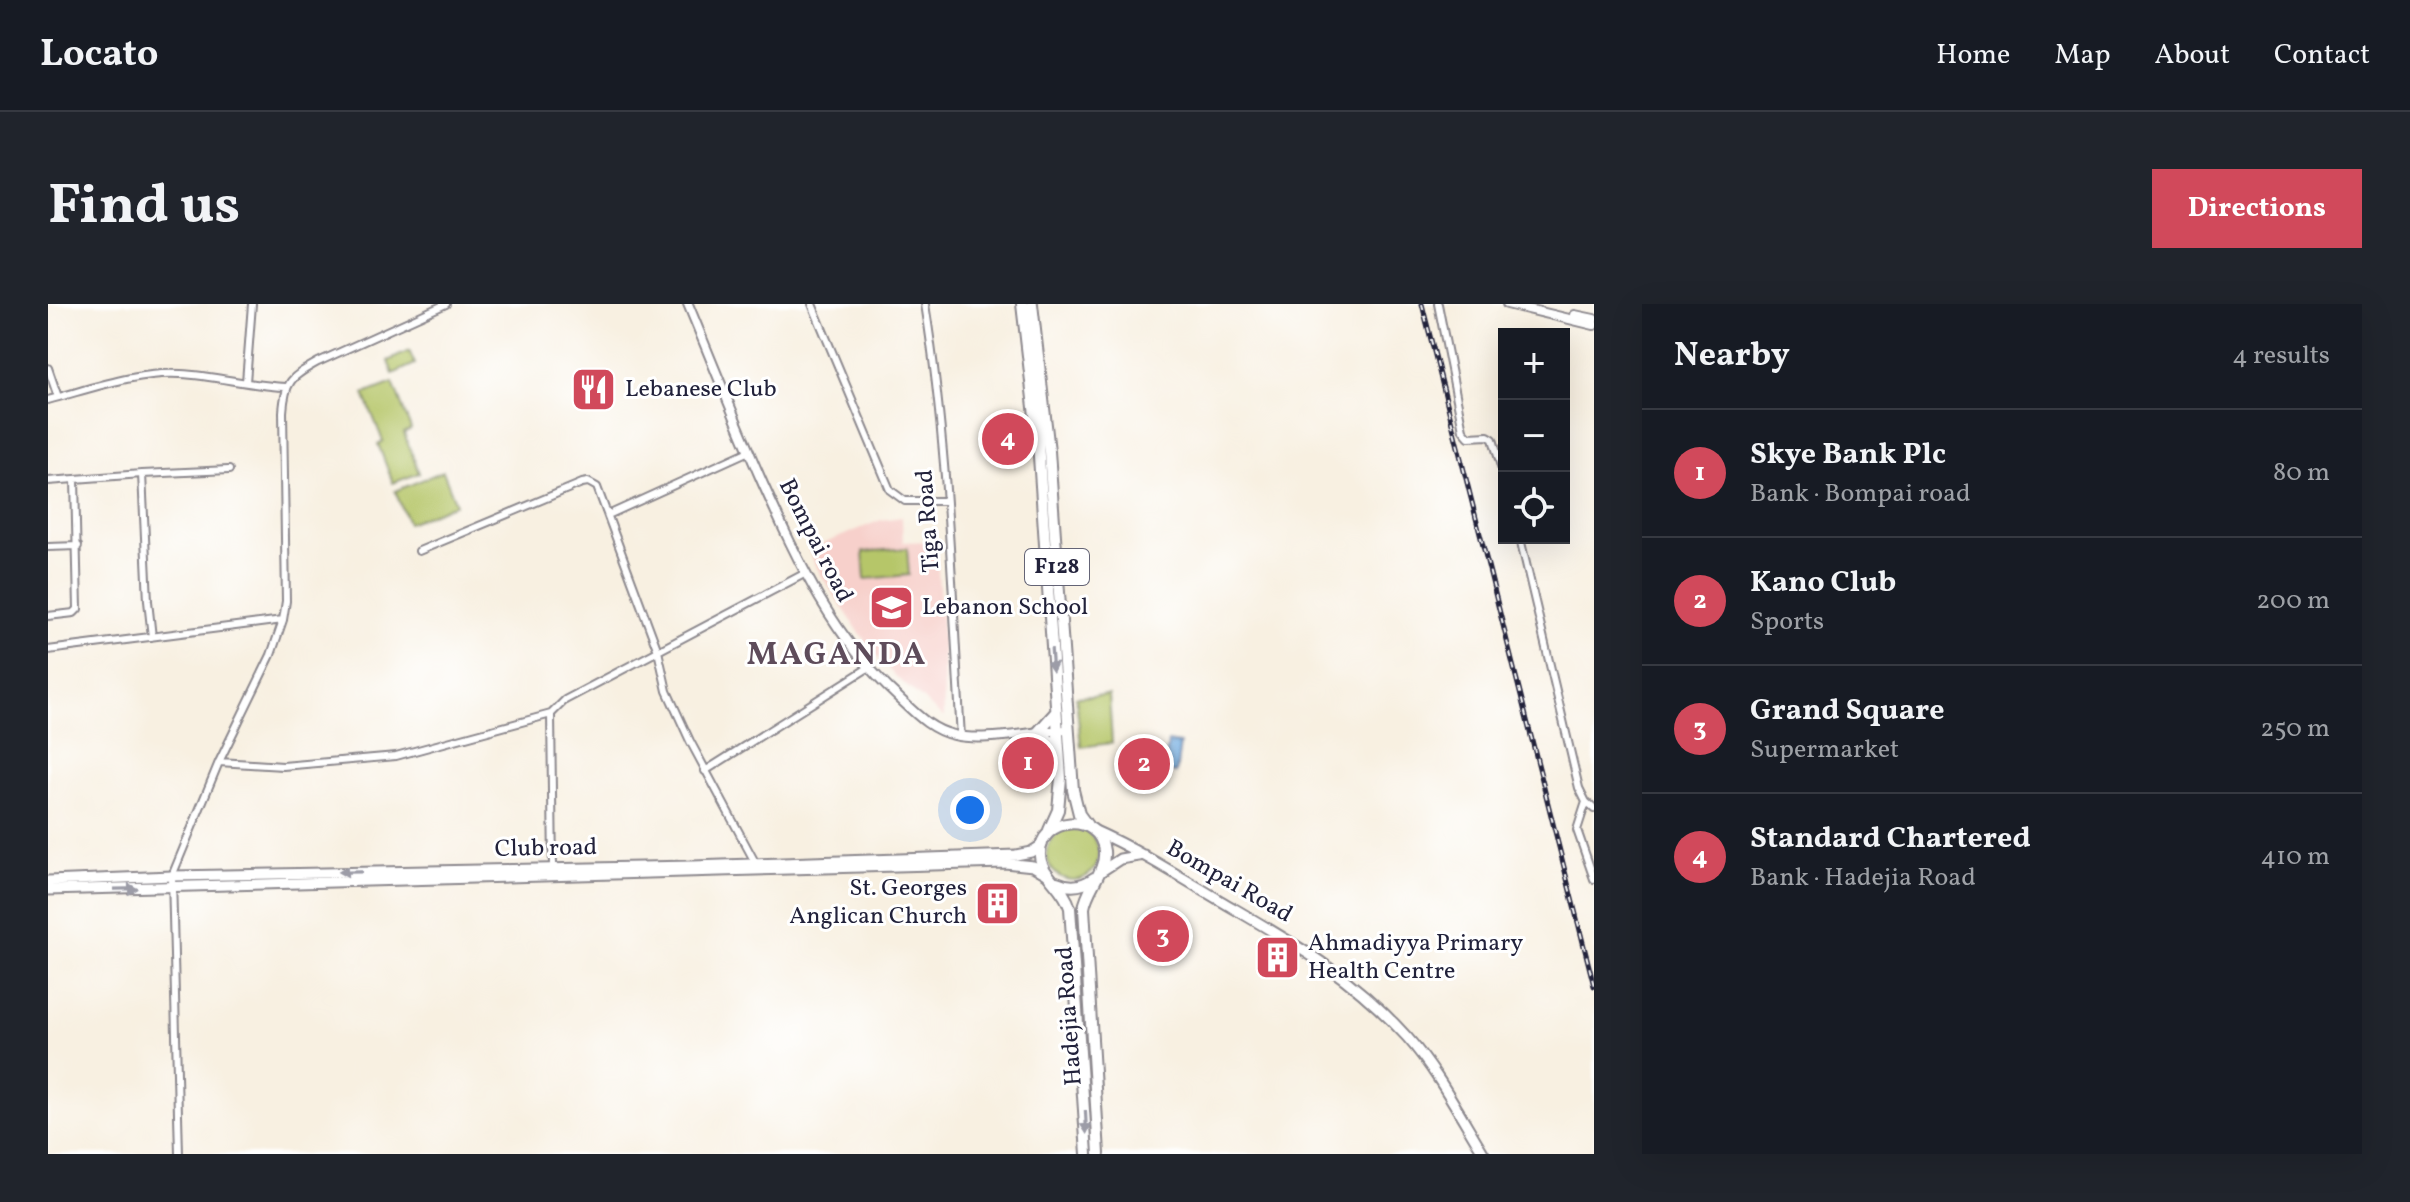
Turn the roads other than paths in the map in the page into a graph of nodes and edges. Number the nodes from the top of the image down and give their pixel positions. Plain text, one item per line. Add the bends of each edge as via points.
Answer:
1 (260, 304) edge
2 (446, 304) edge
3 (688, 304) edge
4 (812, 304) edge
5 (925, 304) edge
6 (1022, 304) edge
7 (1032, 304) edge
8 (1438, 304) edge
9 (1507, 304) edge
10 (1529, 304) edge
11 (252, 306) edge
12 (1594, 322) edge
13 (48, 368) edge
14 (246, 382) junction
15 (286, 387) junction
16 (58, 397) junction
17 (48, 400) edge
18 (749, 451) junction
19 (229, 470) dead end
20 (1503, 472) edge
21 (142, 474) junction
22 (75, 479) junction
23 (48, 481) edge
24 (946, 501) junction
25 (608, 515) junction
26 (1521, 544) edge
27 (78, 546) junction
28 (48, 547) edge
29 (419, 551) dead end
30 (804, 574) junction
31 (48, 616) edge
32 (283, 620) junction
33 (152, 637) junction
34 (48, 650) edge
35 (658, 651) junction
36 (868, 668) junction
37 (1056, 712) junction
38 (551, 714) junction
39 (1057, 730) junction
40 (1069, 730) junction
41 (1038, 732) junction
42 (961, 737) junction
43 (1058, 746) junction
44 (219, 762) junction
45 (705, 771) junction
46 (1586, 802) junction
47 (1594, 809) edge
48 (1090, 828) junction
49 (1044, 840) junction
50 (1144, 855) junction
51 (925, 862) junction
52 (756, 864) junction
53 (560, 872) junction
54 (1097, 874) junction
55 (172, 876) junction
56 (1051, 877) junction
57 (1594, 879) edge
58 (48, 881) edge
59 (172, 888) junction
60 (48, 890) edge
61 (179, 1154) edge
62 (1087, 1154) edge
63 (1099, 1154) edge
64 (1484, 1154) edge

1 - 11 street
2 - 15 street via 309,367
3 - 18 street, Bompai road
4 - 24 street via 890,490 905,501
5 - 24 street, Tiga Road
6 -> 37 main road, F128 via 1038,442
7 - 40 main road, F128 via 1049,451
8 - 20 street via 1463,430 1469,437 1493,439
9 - 12 street
10 - 12 street
11 - 14 street
13 - 16 street
14 - 15 street
14 - 16 street via 153,374
15 - 32 street
16 - 17 street
18 - 25 street
18 - 30 street, Bompai road
19 - 21 street
21 - 22 street
21 - 33 street
22 - 23 street
22 - 27 street
24 - 42 street, Tiga Road
25 - 29 street via 597,487 582,483
25 - 35 street
26 - 46 street
27 - 28 street
27 - 31 street via 78,612
30 - 35 street
30 - 36 street, Bompai road
32 - 33 street
32 - 44 street
33 - 34 street
35 - 38 street via 565,700
35 - 45 street via 667,691
36 - 42 street, Bompai road via 923,720
36 - 45 street
37 - 39 main road, F128
37 - 41 main road
38 - 44 street via 396,756 283,766
38 - 53 street
39 - 40 street, Bompai road
39 - 41 street, Bompai road
39 - 43 main road, F128
40 - 48 main road, F128 via 1075,803
41 - 42 street, Bompai road
41 - 43 main road
43 - 49 main road, F128 via 1060,796
44 - 55 street
45 - 52 street
46 - 47 street
46 - 57 street via 1577,830
48 - 49 main road via 1061,824
48 - 50 main road, Bompai Road
48 - 54 main road, F128 via 1104,850
49 - 51 main road, Club road via 1031,852 1016,855
49 - 56 main road, F128 via 1040,856
50 - 54 main road via 1120,859
50 - 64 main road, Bompai Road via 1297,945 1366,995 1424,1059
51 - 52 main road, Club road
51 - 53 main road
51 - 56 main road via 1033,866
52 - 53 main road, Club road
53 -> 55 main road, Club road
53 - 59 main road
54 - 56 main road via 1071,887
54 - 63 main road, Hadejia Road / F128 via 1085,896 1084,923
55 - 58 main road, Club road
55 - 59 street
56 -> 62 main road, Hadejia Road / F128 via 1067,896 1073,923
60 -> 59 main road
59 - 61 street

